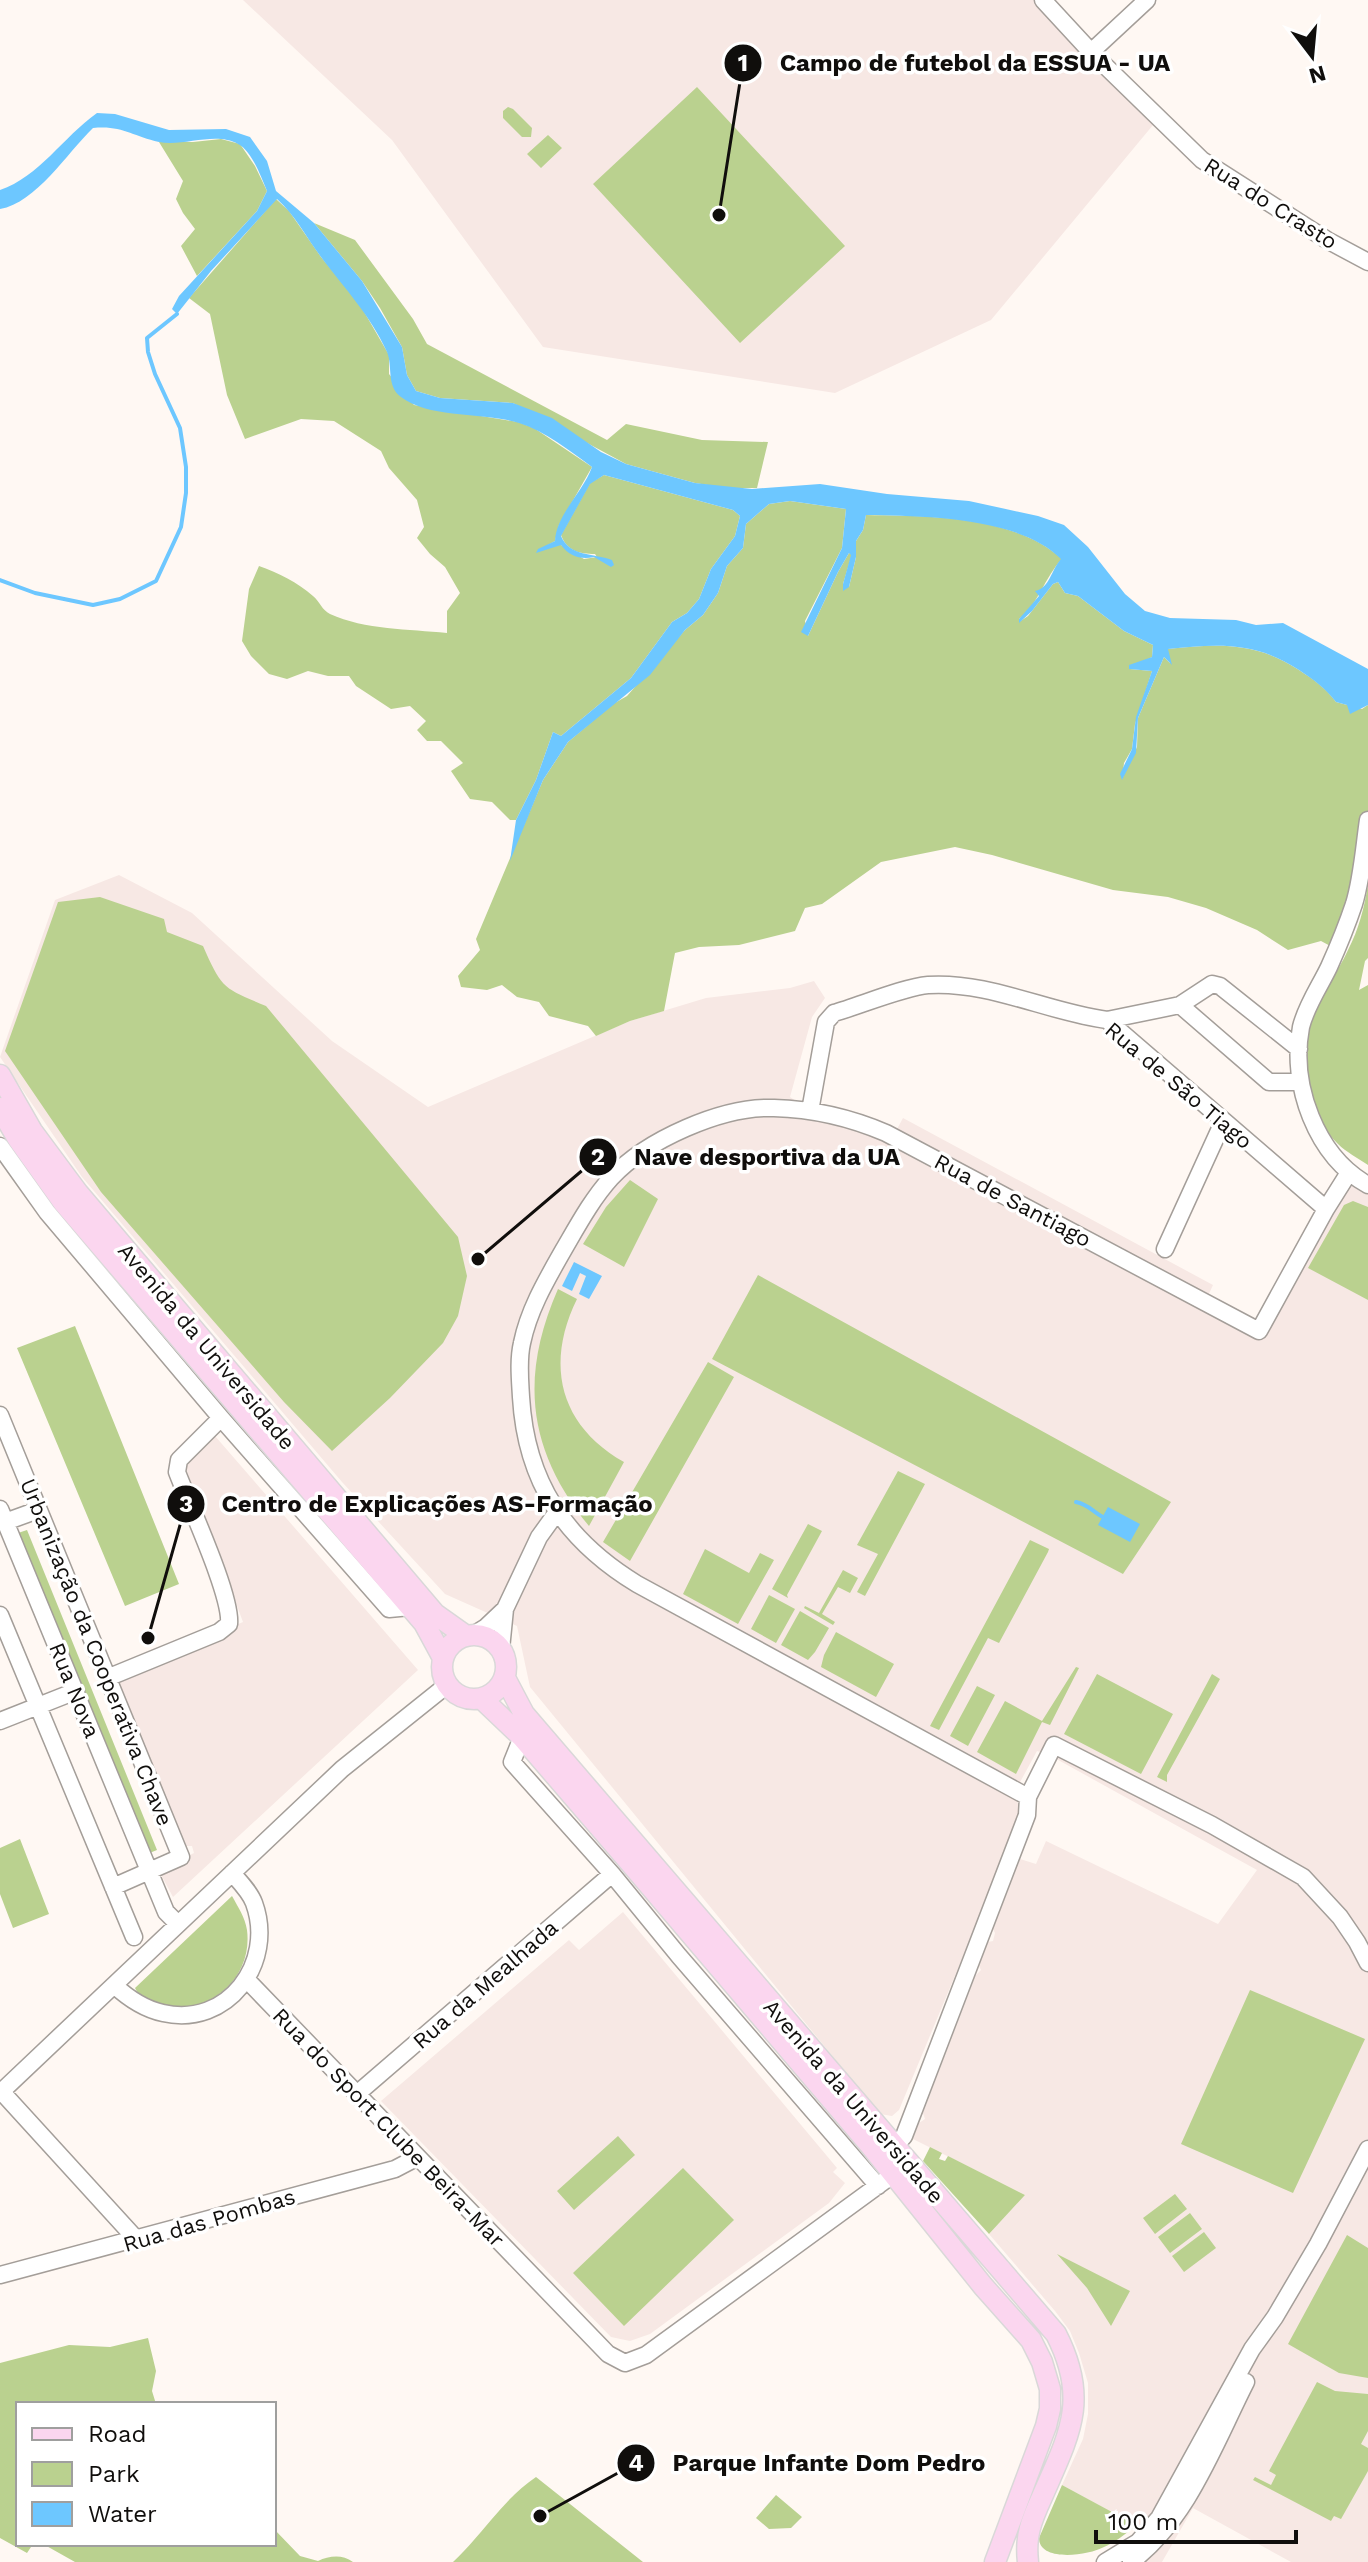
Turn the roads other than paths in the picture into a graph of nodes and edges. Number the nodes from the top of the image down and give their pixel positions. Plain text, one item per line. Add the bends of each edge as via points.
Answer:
1 (1043, 0) edge
2 (1147, 0) edge
3 (1091, 52) junction
4 (1368, 262) edge
5 (1368, 820) edge
6 (1180, 1005) junction
7 (1107, 1020) junction
8 (1299, 1049) junction
9 (0, 1075) edge
10 (1299, 1082) junction
11 (0, 1108) edge
12 (810, 1111) junction
13 (1223, 1122) junction
14 (0, 1146) edge
15 (1348, 1174) junction
16 (1368, 1185) edge
17 (1326, 1209) junction
18 (1165, 1249) dead end
19 (0, 1415) edge
20 (221, 1418) junction
21 (38, 1510) junction
22 (557, 1512) junction
23 (3, 1515) edge
24 (410, 1607) junction
25 (505, 1609) junction
26 (0, 1615) edge
27 (469, 1635) junction
28 (501, 1649) junction
29 (443, 1658) junction
30 (107, 1678) junction
31 (505, 1678) junction
32 (447, 1685) junction
33 (76, 1691) junction
34 (482, 1699) junction
35 (37, 1706) junction
36 (0, 1721) edge
37 (522, 1737) junction
38 (1028, 1797) junction
39 (149, 1872) junction
40 (232, 1873) junction
41 (612, 1874) junction
42 (113, 1887) junction
43 (178, 1924) junction
44 (134, 1937) dead end
45 (1368, 1963) edge
46 (247, 1980) junction
47 (114, 1985) junction
48 (0, 2092) edge
49 (358, 2093) junction
50 (894, 2147) junction
51 (1368, 2149) edge
52 (416, 2158) junction
53 (893, 2175) junction
54 (137, 2240) junction
55 (0, 2275) edge
56 (1263, 2337) junction
57 (995, 2562) edge
58 (1028, 2562) edge
59 (1105, 2562) edge
60 (1131, 2562) edge

1 - 3 street, Rua do Crasto
2 - 3 street
3 - 4 street, Rua do Crasto via 1202,160
5 - 8 street via 1355,902 1307,1011
6 - 7 street
6 - 8 street via 1212,984 1220,986
6 - 10 street via 1269,1082
7 - 12 street, Rua de São Tiago via 973,986 925,985 834,1013 826,1022
7 - 13 street, Rua de São Tiago
8 - 10 street
9 - 27 main road, Avenida da Universidade via 32,1131 78,1193 435,1614
10 - 15 street via 1316,1131
11 - 24 main road, Avenida da Universidade via 63,1202
12 - 17 street, Rua de Santiago via 856,1120 886,1133 1259,1331
12 - 22 street, Rua de Santiago via 772,1107 699,1123 641,1153 611,1178 586,1211 547,1279 521,1345 522,1414 530,1456
13 - 17 street, Rua de São Tiago
13 - 18 street
14 - 20 street, Avenida da Universidade via 47,1212
15 - 16 street
15 - 17 street
19 - 21 street, Urbanização da Cooperativa Chave
20 - 24 street, Avenida da Universidade via 389,1609
20 - 30 street via 179,1460 177,1472 231,1614 229,1624
21 - 23 street
21 - 30 street, Urbanização da Cooperativa Chave
22 - 25 street via 539,1537
22 - 38 street, Rua de Santiago via 597,1558 626,1578
23 - 33 street, Rua Nova
24 - 29 main road, Avenida da Universidade
25 - 27 street
25 - 28 street
26 - 35 street, Rua Nova
27 - 28 main road via 489,1638
27 - 29 main road via 448,1648
28 - 31 main road
29 - 32 main road
30 - 39 street, Urbanização da Cooperativa Chave via 181,1857
31 - 34 main road
31 - 50 main road, Avenida da Universidade via 524,1714
32 - 34 main road via 462,1697
32 - 40 street via 342,1769
33 - 35 street
33 - 39 street, Rua Nova
34 - 37 main road, Avenida da Universidade
35 - 36 street
35 - 42 street, Rua Nova
37 - 41 street, Avenida da Universidade via 512,1762
37 - 53 main road, Avenida da Universidade
38 - 45 street via 1054,1745 1303,1877 1340,1917
38 - 50 street via 1027,1815 904,2136
39 - 42 street
39 - 43 street, Rua Nova via 166,1912
40 - 43 street
40 - 46 street via 254,1902 259,1930
41 - 49 street, Rua da Mealhada
41 - 53 street, Avenida da Universidade via 679,1956
42 - 44 street, Rua Nova
43 - 47 street
46 - 47 street via 210,2009 179,2015 143,2006
46 - 49 street, Rua do Sport Clube Beira-Mar
47 - 48 street
48 - 54 street
49 - 52 street, Rua do Sport Clube Beira-Mar
50 - 53 main road, Avenida da Universidade
51 - 56 street
52 - 53 street, Rua do Sport Clube Beira-Mar via 526,2277 608,2354 625,2363 646,2355
52 - 54 street, Rua das Pombas via 395,2169
53 - 57 main road, Avenida da Universidade via 1031,2340 1050,2389 1046,2426
53 - 58 main road, Avenida da Universidade via 1008,2276 1067,2355 1075,2385 1074,2411 1025,2540
54 - 55 street, Rua das Pombas
56 - 59 street via 1159,2518 1138,2542
56 - 60 street via 1261,2353 1200,2486 1170,2525

